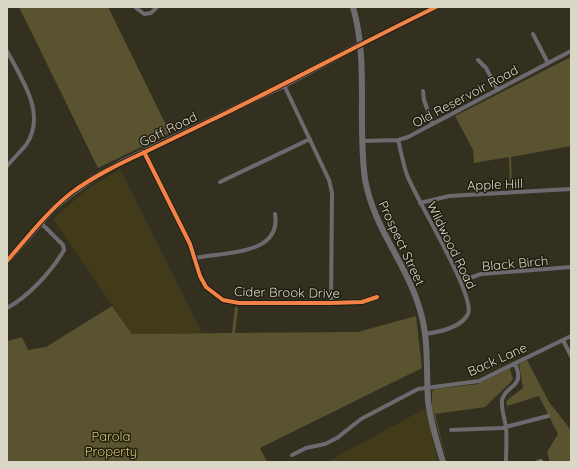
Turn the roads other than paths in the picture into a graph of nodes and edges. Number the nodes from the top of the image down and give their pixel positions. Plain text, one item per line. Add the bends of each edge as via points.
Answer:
1 (135, 7) edge
2 (157, 7) edge
3 (353, 7) edge
4 (436, 7) edge
5 (533, 34) dead end
6 (359, 45) junction
7 (7, 51) edge
8 (571, 51) edge
9 (478, 60) dead end
10 (548, 63) junction
11 (284, 85) junction
12 (498, 90) junction
13 (423, 91) dead end
14 (432, 123) junction
15 (310, 139) junction
16 (398, 140) junction
17 (363, 141) junction
18 (144, 152) junction
19 (7, 166) edge
20 (220, 182) dead end
21 (571, 189) edge
22 (420, 203) junction
23 (275, 214) dead end
24 (41, 224) junction
25 (196, 258) junction
26 (7, 261) edge
27 (571, 267) edge
28 (461, 281) junction
29 (377, 297) dead end
30 (331, 303) junction
31 (7, 308) edge
32 (425, 334) junction
33 (571, 336) edge
34 (563, 340) junction
35 (571, 356) edge
36 (514, 364) junction
37 (427, 386) junction
38 (548, 416) dead end
39 (506, 428) junction
40 (451, 430) dead end
41 (292, 455) dead end
42 (442, 462) edge
43 (506, 462) edge

1 - 2 street via 144,14 151,13
3 - 6 main road, Prospect Street
4 - 6 street
5 - 10 street
6 - 11 main road, Goff Road
6 - 17 main road, Prospect Street
7 - 19 street via 32,99 34,117 26,145
8 - 10 street, Old Reservoir Road
9 - 12 street via 486,68
10 - 12 street, Old Reservoir Road
11 - 15 street
11 - 18 main road, Goff Road
12 - 14 street, Old Reservoir Road
13 - 14 street
14 - 16 street, Old Reservoir Road
15 - 20 street
15 - 30 street via 329,180 332,193
16 - 17 street, Old Reservoir Road
16 - 22 street, Wildwood Road via 407,175
17 - 32 main road, Prospect Street via 364,172 370,200 416,298
18 - 24 main road, Goff Road via 95,177 71,194
18 - 25 street, Cider Brook Drive
21 - 22 street, Apple Hill via 449,196
22 - 28 street, Wildwood Road
23 - 25 street via 277,223 274,230 261,245 248,250
24 - 26 main road, Goff Road
24 - 31 street via 64,250 35,286 16,304
25 - 30 street, Cider Brook Drive via 200,276 206,287 223,300 239,303
27 - 28 street, Black Birch via 481,274
28 - 32 street, Wildwood Road via 468,301 468,313 463,320 447,329
29 - 30 street, Cider Brook Drive via 362,302
32 - 37 main road, Prospect Street
33 - 34 street, Back Lane
34 - 35 street
34 - 36 street, Back Lane
36 - 37 street, Back Lane via 473,382
36 - 39 street via 518,371 518,381 502,402
37 - 41 street, Back Lane via 361,419 337,438
37 - 42 main road, Prospect Street via 430,414
38 - 39 street
39 - 40 street
39 - 43 street

